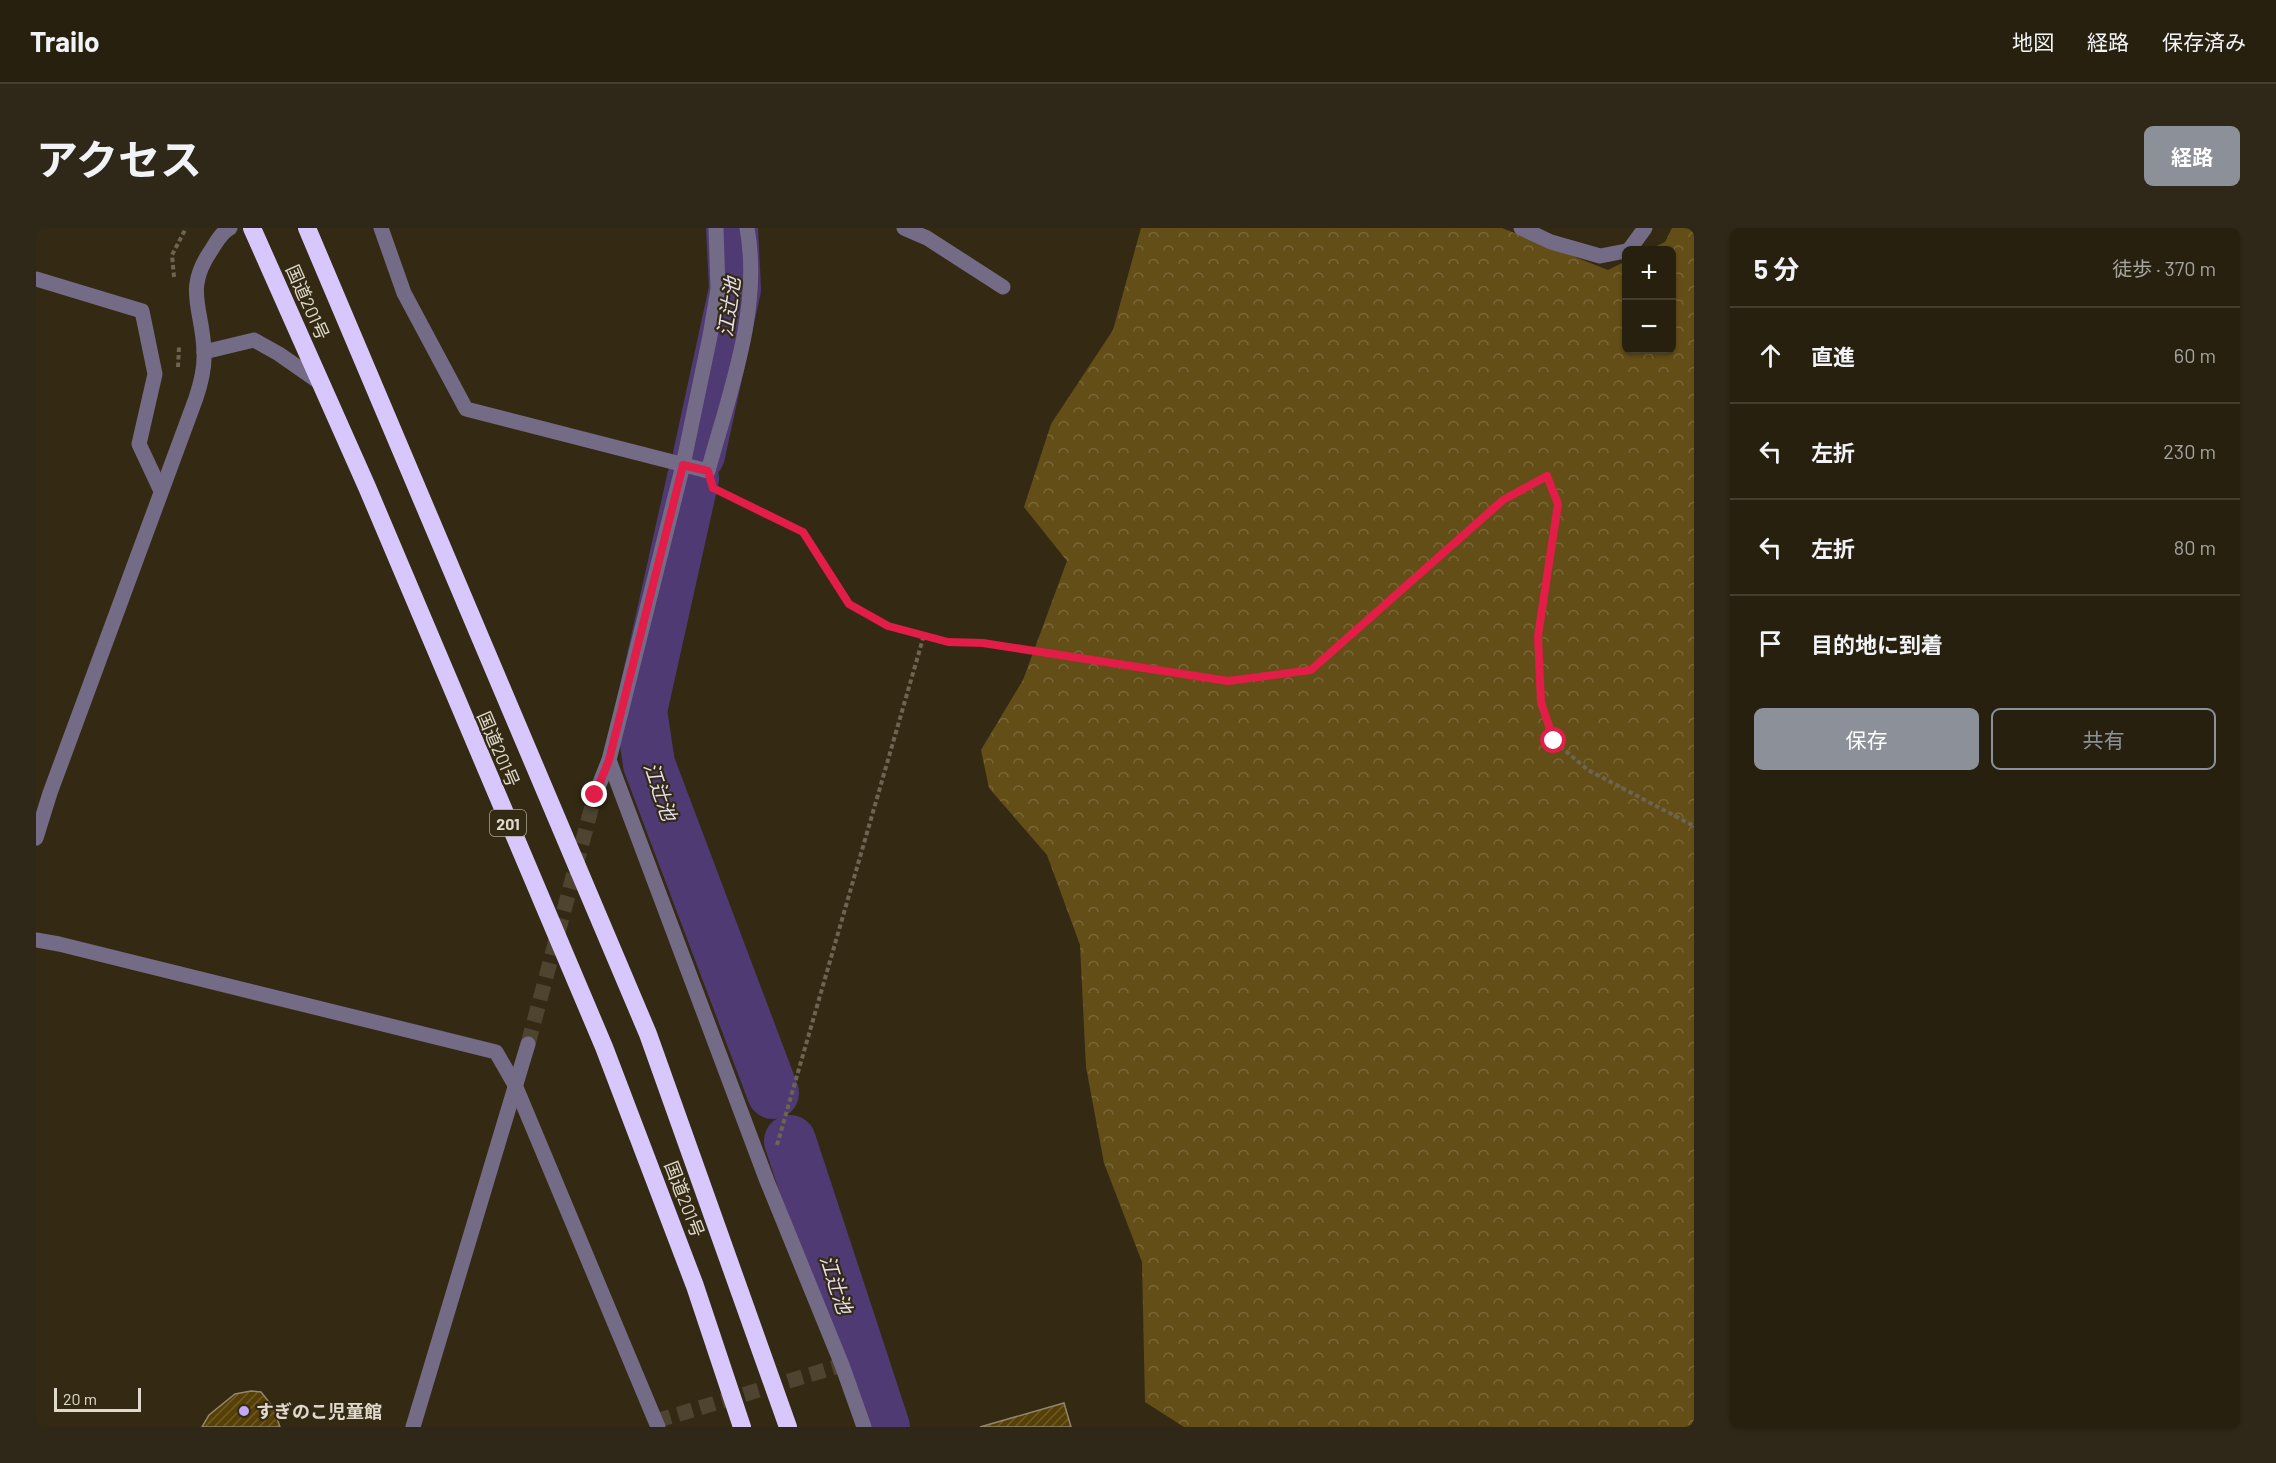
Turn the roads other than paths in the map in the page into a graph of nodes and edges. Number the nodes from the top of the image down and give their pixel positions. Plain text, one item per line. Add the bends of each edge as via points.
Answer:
1 (230, 228) edge
2 (252, 228) edge
3 (307, 228) edge
4 (381, 228) edge
5 (716, 228) edge
6 (747, 228) edge
7 (904, 228) edge
8 (1521, 228) edge
9 (1645, 228) edge
10 (1632, 246) edge
11 (1622, 252) edge
12 (36, 279) edge
13 (1003, 287) dead end
14 (204, 352) junction
15 (322, 384) junction
16 (683, 465) junction
17 (161, 491) junction
18 (609, 760) junction
19 (595, 795) tunnel mouth
20 (36, 838) edge
21 (36, 940) edge
22 (528, 1044) tunnel mouth
23 (515, 1085) junction
24 (413, 1427) edge
25 (658, 1427) edge
26 (742, 1427) edge
27 (788, 1427) edge
28 (864, 1427) edge

1 - 14 street via 201,264 195,286
2 - 15 highway, 国道201号 / 201
3 - 27 highway, 国道201号 / 201 via 648,1034
4 - 16 street via 404,293 466,409
5 - 16 street via 718,289
6 - 16 street via 750,296 741,349 708,471
7 - 13 street via 927,238
8 - 11 street via 1551,242 1600,256
9 - 10 street
12 - 17 street via 142,311 155,374 139,444
14 - 15 street via 254,340
14 - 17 street via 196,398
15 - 26 highway, 国道201号 / 201 via 604,1047 695,1286
16 - 18 street
17 - 20 street
18 - 19 street
18 - 28 street
21 - 23 street via 496,1053
22 - 23 street
23 - 24 street
23 - 25 street

